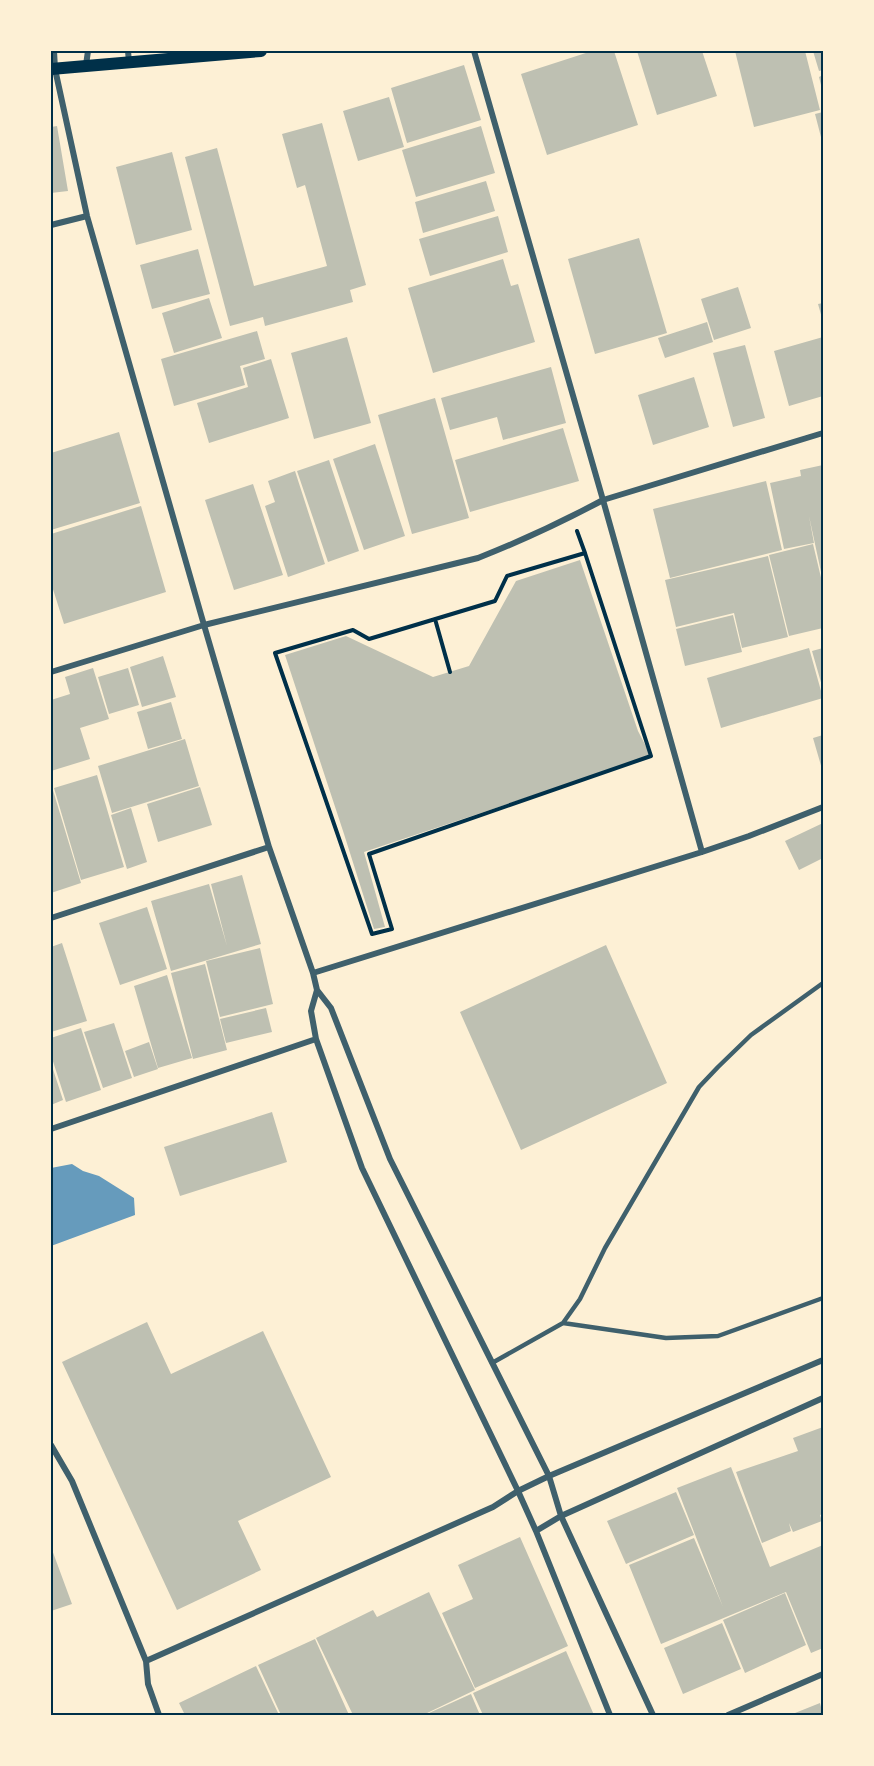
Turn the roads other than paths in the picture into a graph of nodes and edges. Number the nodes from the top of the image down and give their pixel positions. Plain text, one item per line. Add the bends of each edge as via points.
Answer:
1 (54, 51) edge
2 (88, 51) edge
3 (261, 51) edge
4 (474, 51) edge
5 (128, 57) edge
6 (86, 66) junction
7 (53, 69) edge
8 (87, 216) junction
9 (51, 225) edge
10 (823, 433) edge
11 (603, 500) junction
12 (204, 625) junction
13 (51, 672) edge
14 (823, 807) edge
15 (268, 847) junction
16 (702, 852) junction
17 (51, 918) edge
18 (313, 974) junction
19 (823, 983) edge
20 (317, 990) junction
21 (316, 1039) junction
22 (51, 1129) edge
23 (823, 1298) edge
24 (563, 1323) junction
25 (823, 1360) edge
26 (492, 1363) junction
27 (823, 1398) edge
28 (51, 1445) edge
29 (549, 1476) junction
30 (518, 1491) junction
31 (561, 1516) junction
32 (536, 1531) junction
33 (146, 1661) junction
34 (823, 1674) edge
35 (159, 1715) edge
36 (610, 1715) edge
37 (653, 1715) edge
38 (728, 1715) edge

1 - 7 street
2 - 6 street
3 - 5 main road
4 - 11 street
5 - 6 main road
6 - 7 main road
7 - 8 street
8 - 9 street
8 - 12 street
10 - 11 street
11 - 12 street via 478,558
11 - 16 street
12 - 13 street
12 - 15 street
14 - 16 street
15 - 17 street
15 - 18 street
16 - 18 street
18 - 20 street
19 - 24 lane via 752,1035 699,1087
20 - 21 street via 311,1011
20 - 26 street via 331,1008 390,1159
21 - 22 street
21 - 30 street via 362,1168
23 - 24 lane via 718,1336 666,1338
24 - 26 lane
25 - 29 street
26 - 29 street
27 - 31 street
28 - 33 street via 72,1481
29 - 30 street
29 - 31 street
30 - 32 street
30 - 33 street via 493,1507
31 - 32 street
31 - 37 street
32 - 36 street
33 - 35 street via 148,1684
34 - 38 street

